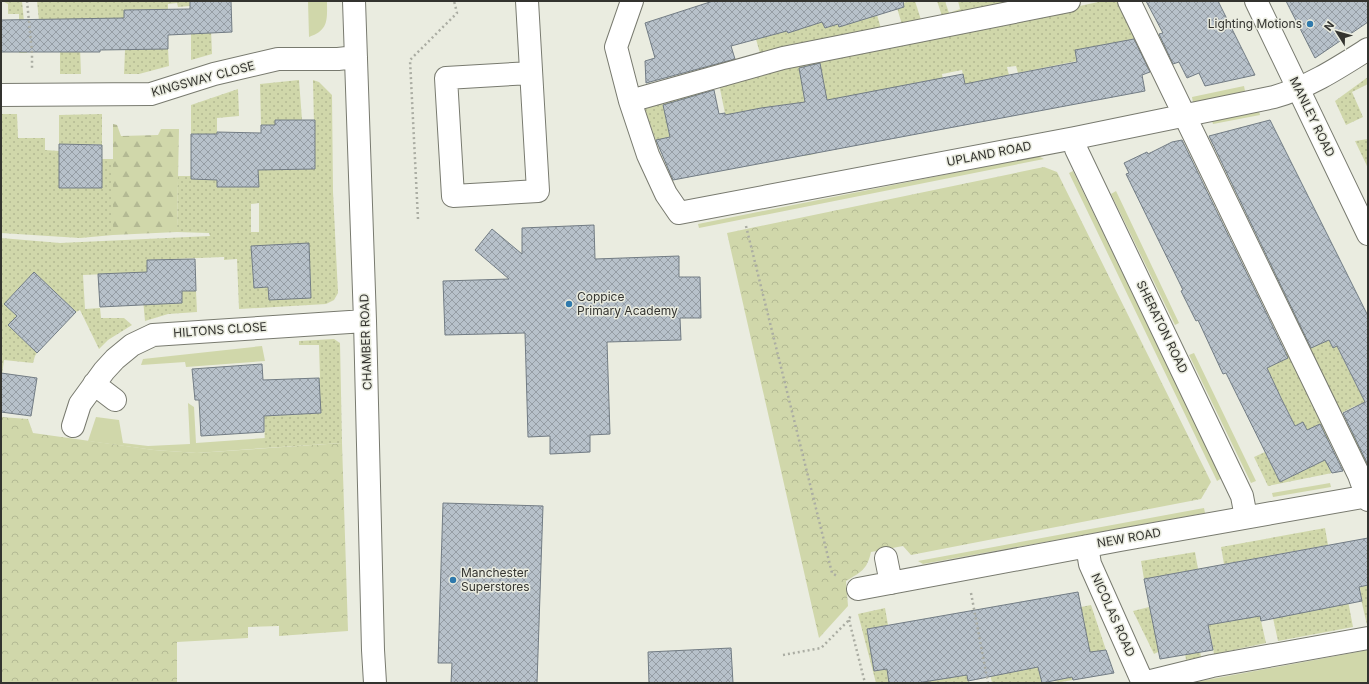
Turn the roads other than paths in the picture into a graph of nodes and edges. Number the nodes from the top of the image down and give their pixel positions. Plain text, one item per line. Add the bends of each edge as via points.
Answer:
1 (354, 1) edge
2 (527, 1) edge
3 (632, 1) edge
4 (1069, 1) edge
5 (1129, 1) edge
6 (1256, 1) edge
7 (1368, 49) edge
8 (356, 57) junction
9 (531, 73) junction
10 (1298, 89) junction
11 (1, 95) edge
12 (630, 101) junction
13 (1184, 116) junction
14 (1075, 138) junction
15 (1368, 234) edge
16 (365, 320) junction
17 (94, 384) junction
18 (115, 400) dead end
19 (73, 426) dead end
20 (1367, 497) edge
21 (1246, 517) junction
22 (1087, 546) junction
23 (886, 558) dead end
24 (891, 583) junction
25 (858, 589) road end
26 (1368, 638) edge
27 (375, 683) edge
28 (1143, 683) edge

1 - 8 street, CHAMBER ROAD
2 - 9 street
3 - 12 street via 616,47
4 - 12 street via 783,58
5 - 13 street
6 - 10 street, MANLEY ROAD
7 - 10 street, UPLAND ROAD via 1320,79
8 - 11 street, KINGSWAY CLOSE via 278,59 214,74 151,94
8 - 16 street, CHAMBER ROAD
9 - 9 street via 446,78 453,196 538,191
10 - 13 street, UPLAND ROAD via 1274,97
10 - 15 street, MANLEY ROAD
12 - 14 street, UPLAND ROAD via 648,155 678,213
13 - 14 street, UPLAND ROAD
13 - 20 street
14 - 21 street, SHERATON ROAD via 1076,149 1242,496
16 - 17 street, HILTONS CLOSE via 153,335 132,345 115,359
16 - 27 street, CHAMBER ROAD
17 - 18 street
17 - 19 street, HILTONS CLOSE via 80,404
20 - 21 street, NEW ROAD
21 - 22 street, NEW ROAD
22 - 24 street, NEW ROAD
22 - 28 street, NICOLAS ROAD via 1090,564
23 - 24 street
24 - 25 street, NEW ROAD
26 - 28 street via 1212,666

